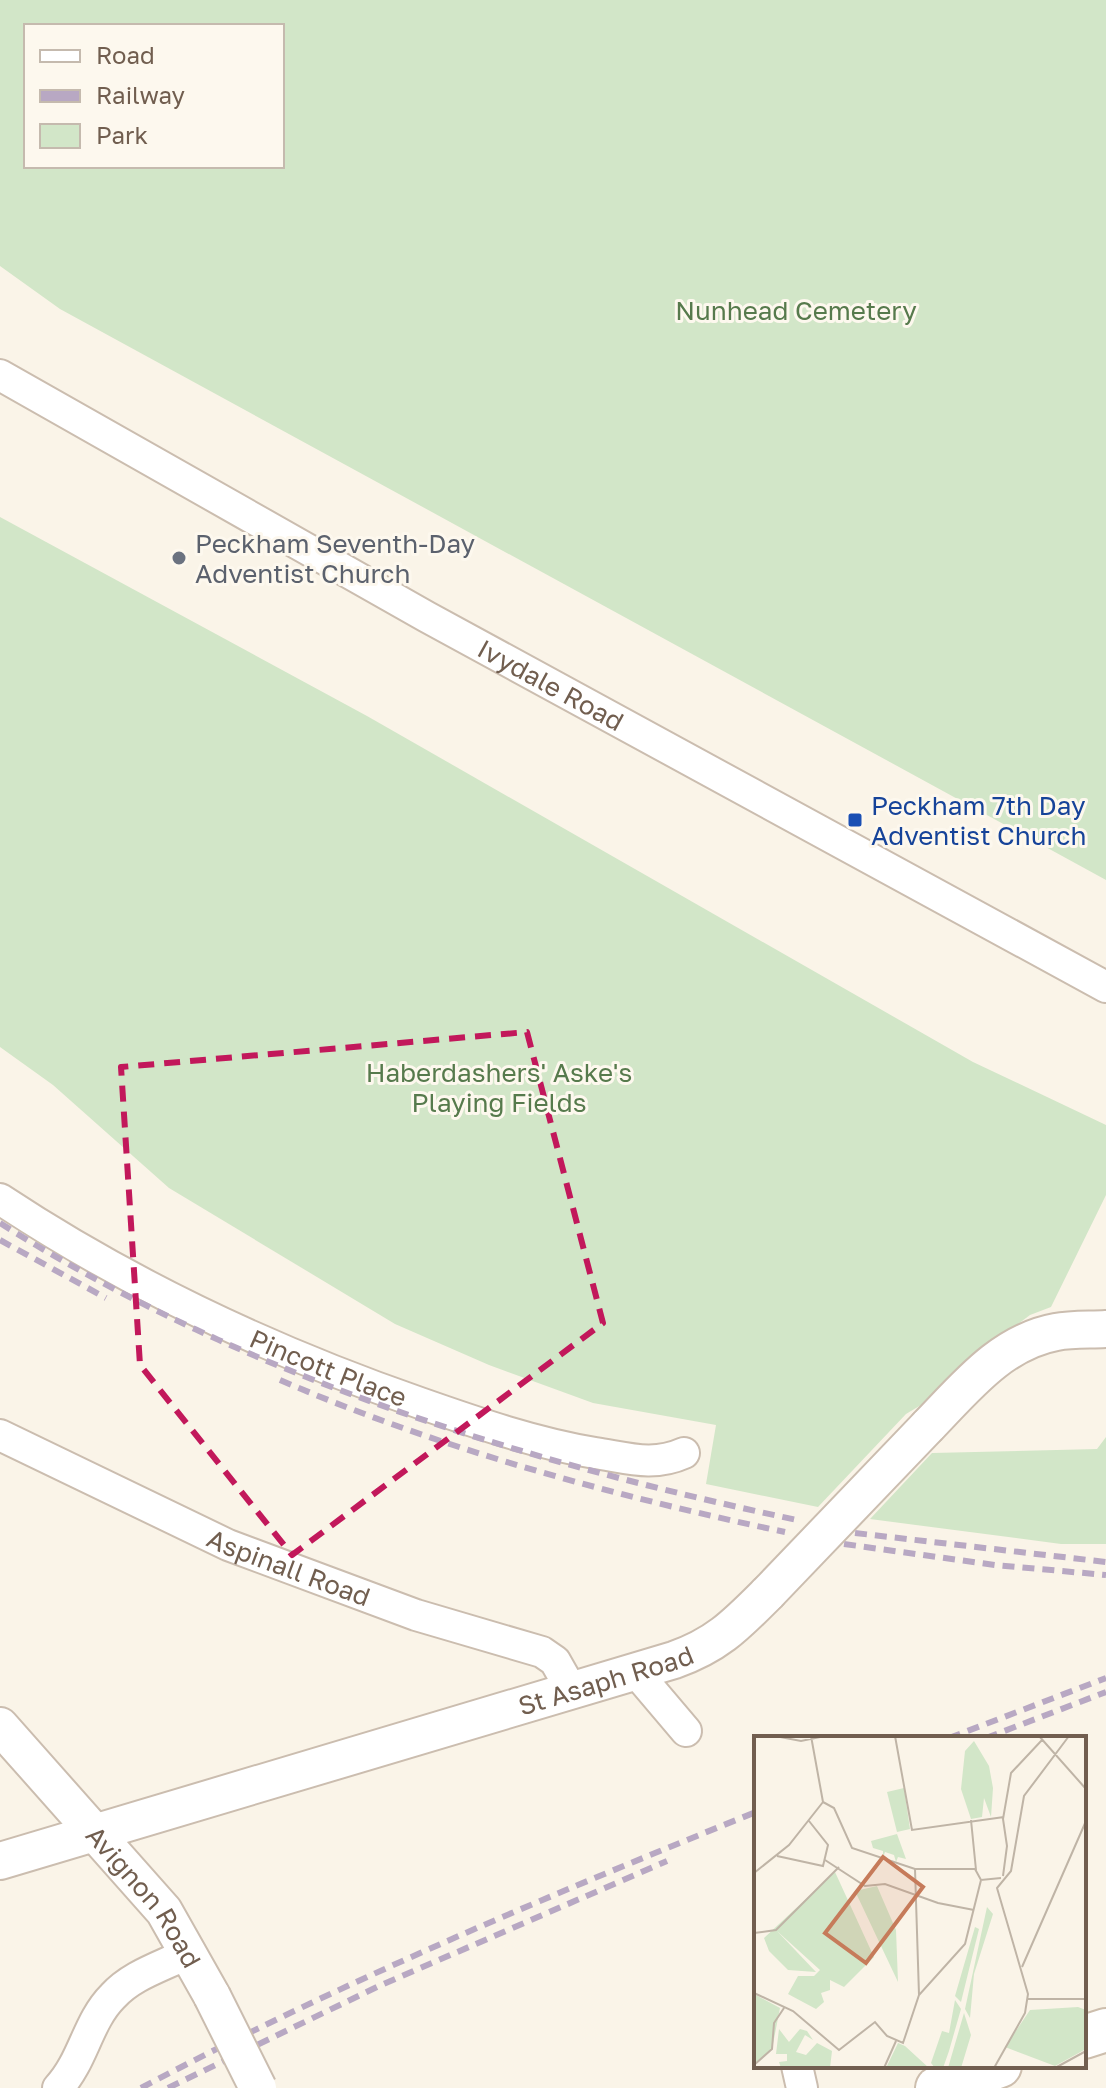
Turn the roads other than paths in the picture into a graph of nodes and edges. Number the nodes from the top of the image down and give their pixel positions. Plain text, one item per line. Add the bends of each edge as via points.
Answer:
1 (0, 375) edge
2 (1106, 987) edge
3 (0, 1199) edge
4 (1106, 1329) edge
5 (0, 1435) edge
6 (684, 1453) dead end
7 (636, 1672) junction
8 (572, 1691) junction
9 (0, 1726) edge
10 (686, 1731) dead end
11 (93, 1831) junction
12 (0, 1861) edge
13 (190, 1952) junction
14 (1106, 2030) edge
15 (1086, 2036) edge
16 (797, 2068) edge
17 (994, 2068) edge
18 (58, 2088) edge
19 (258, 2088) edge
20 (802, 2088) edge
21 (937, 2088) edge

1 - 2 street, Ivydale Road via 427,617
3 - 6 street, Pincott Place via 153,1290 366,1385 566,1448 658,1462
4 - 7 street, St Asaph Road, bridge via 1058,1331 1005,1352 707,1648
5 - 8 street, Aspinall Road via 228,1545 416,1615 542,1652 555,1661
7 - 8 street, St Asaph Road
7 - 10 street
8 - 11 street, St Asaph Road
9 - 11 street, Avignon Road
11 - 12 street, St Asaph Road
11 - 13 street, Avignon Road via 164,1911
13 - 18 street via 134,1978 112,1996 96,2019 75,2070
13 - 19 street, Avignon Road, bridge
14 - 15 main road
16 - 20 street
17 - 21 main road

